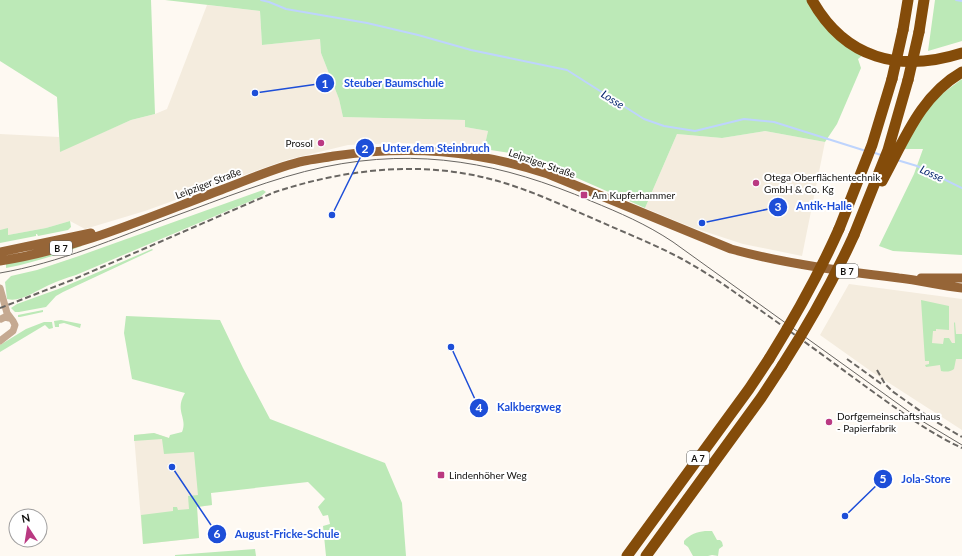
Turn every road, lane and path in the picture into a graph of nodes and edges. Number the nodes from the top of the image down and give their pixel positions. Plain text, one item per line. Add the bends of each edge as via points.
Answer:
1 (812, 0) edge
2 (817, 0) edge
3 (908, 0) edge
4 (924, 0) edge
5 (962, 49) edge
6 (962, 53) edge
7 (962, 72) edge
8 (880, 181) junction
9 (80, 238) junction
10 (0, 252) edge
11 (0, 261) edge
12 (901, 278) junction
13 (962, 278) edge
14 (0, 288) edge
15 (962, 288) edge
16 (0, 317) edge
17 (9, 318) junction
18 (4, 332) edge
19 (0, 340) edge
20 (627, 556) edge
21 (646, 556) edge

1 - 6 highway via 838,34 875,56 913,63
2 - 5 highway via 831,21 844,34 877,52 913,58 942,55
3 - 20 highway, A 7, bridge via 892,79 879,124 839,229 808,293 794,320 749,389
4 - 8 highway, A 7, bridge via 908,80
7 - 8 highway via 949,81 921,109
8 - 21 highway, A 7, bridge via 806,328 761,398
9 - 10 main road, B 7
9 - 11 main road, B 7 via 59,248
9 - 12 main road, Leipziger Straße / B 7 via 120,228 303,161 383,150 447,152 497,160 548,174 731,248 794,263
12 - 13 main road, Leipziger Straße / B 7
12 - 15 main road, Leipziger Straße / B 7
14 - 17 street
16 - 17 street
17 - 18 street via 15,325 13,330
18 - 19 street

